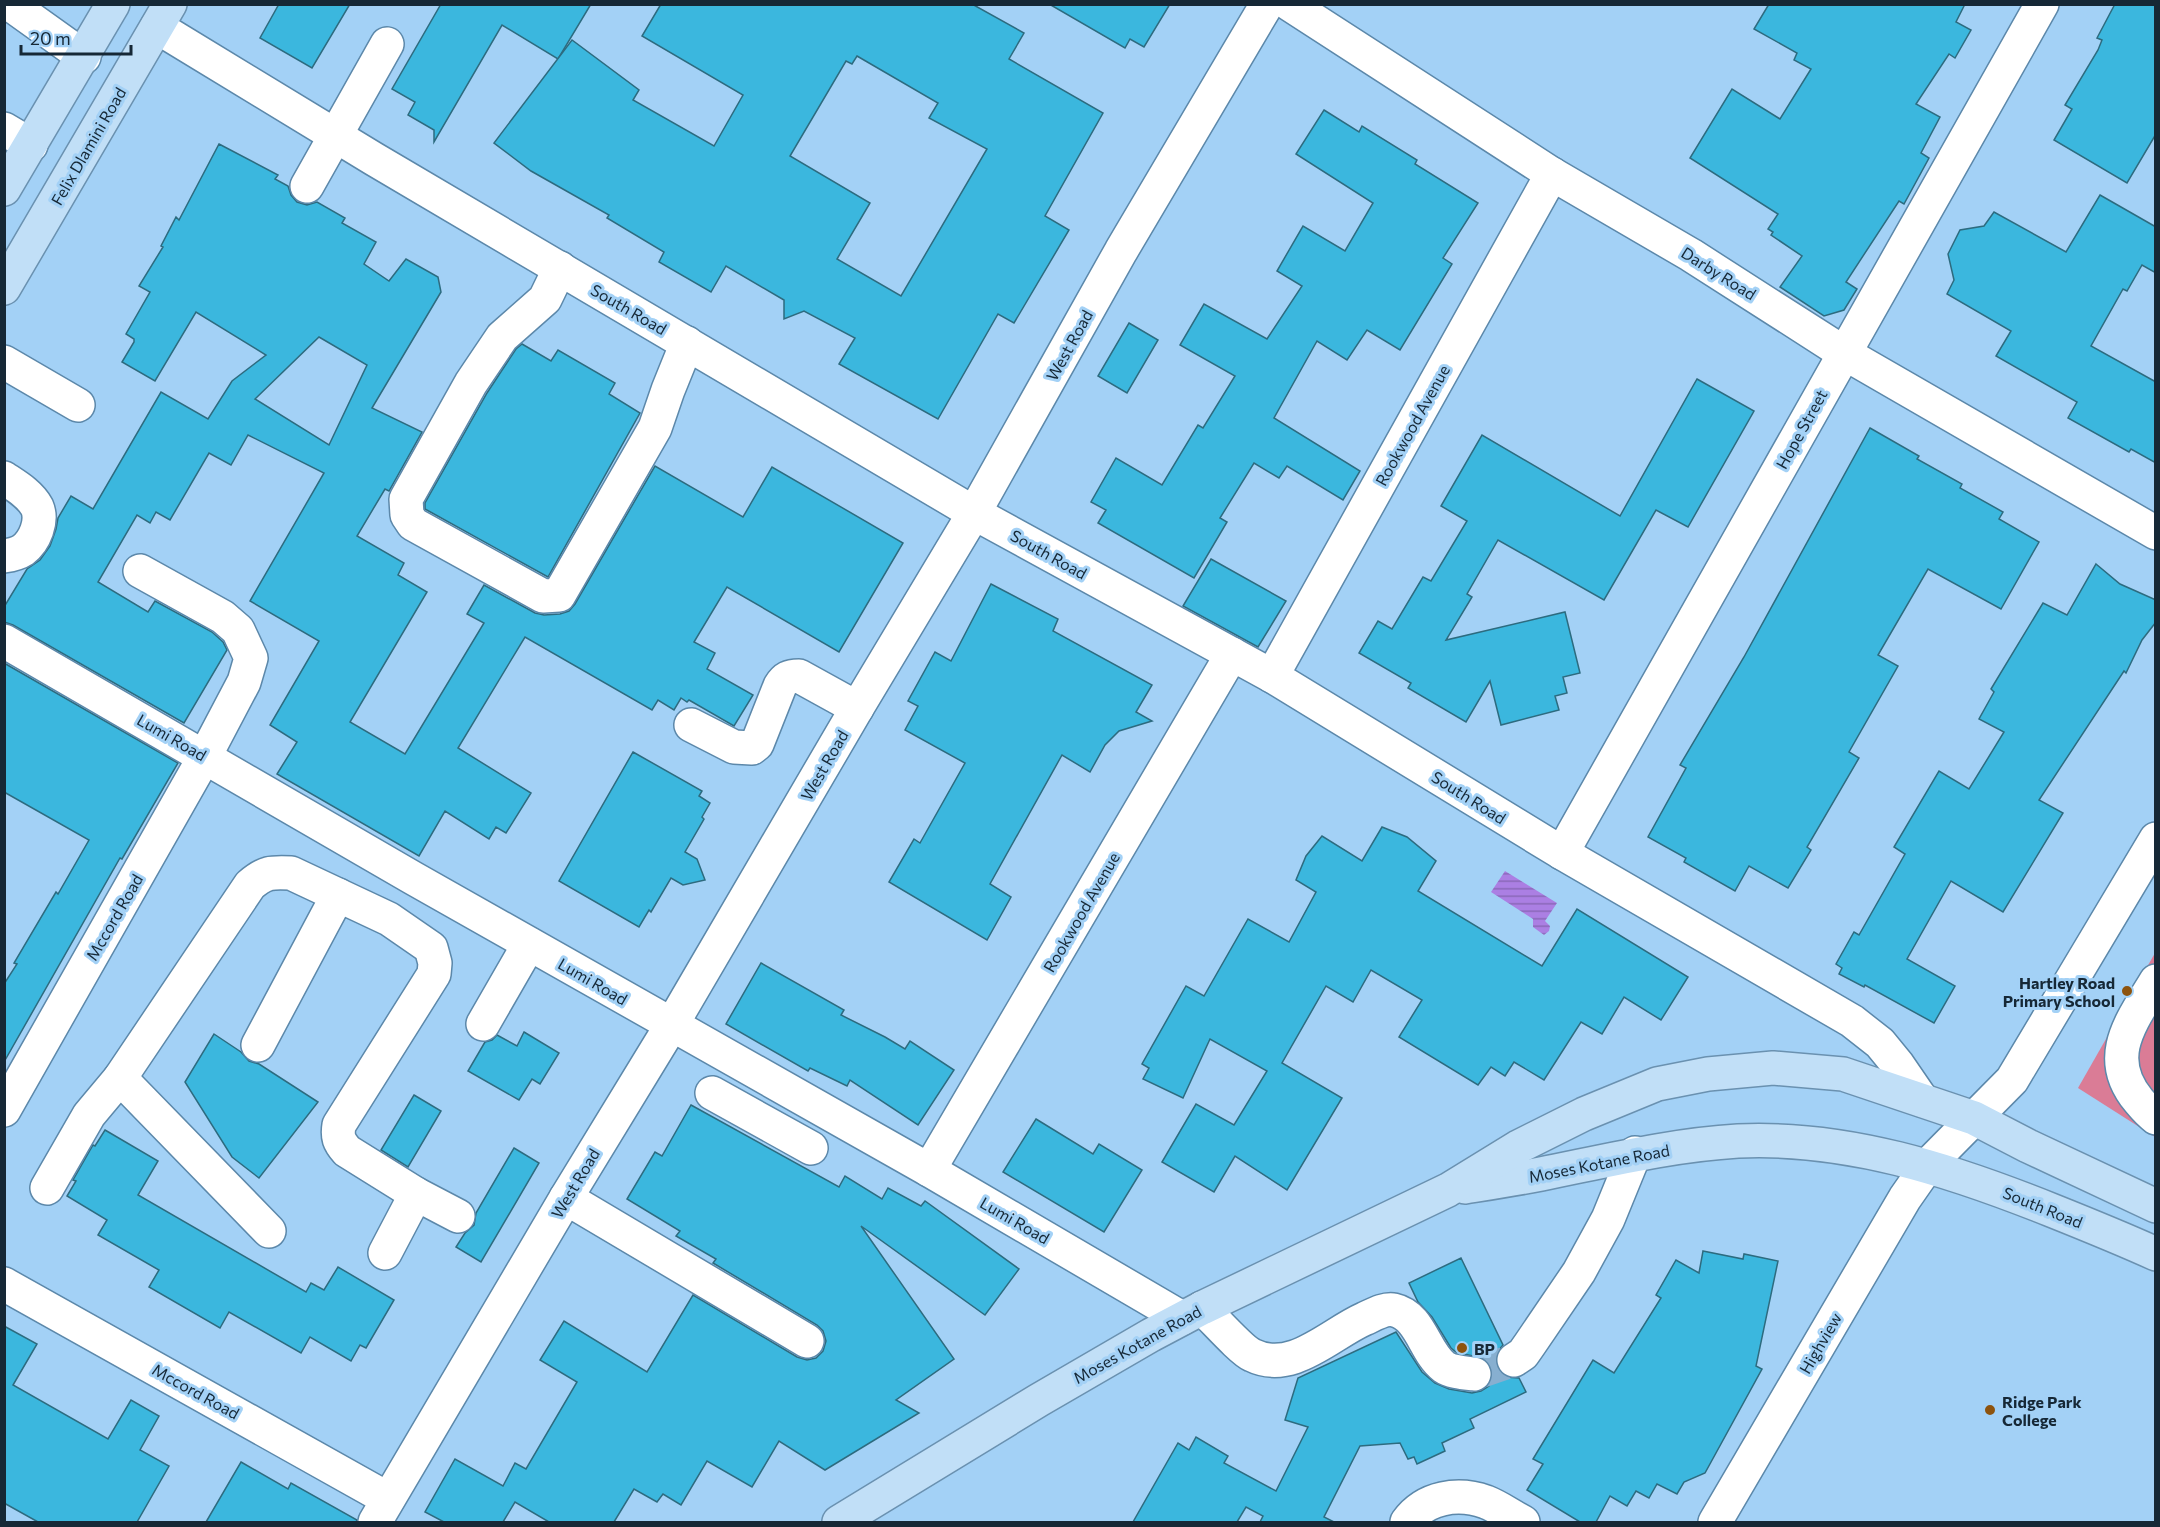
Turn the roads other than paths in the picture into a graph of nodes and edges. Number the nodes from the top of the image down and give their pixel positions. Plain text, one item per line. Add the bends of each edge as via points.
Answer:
1 (10, 4) edge
2 (44, 4) edge
3 (113, 4) edge
4 (1267, 4) edge
5 (1289, 4) edge
6 (2042, 4) edge
7 (164, 16) edge
8 (387, 44) dead end
9 (88, 48) junction
10 (334, 135) junction
11 (18, 137) edge
12 (1552, 174) junction
13 (308, 186) dead end
14 (4, 189) edge
15 (560, 268) junction
16 (4, 288) edge
17 (687, 343) junction
18 (1844, 353) junction
19 (4, 362) edge
20 (78, 405) dead end
21 (4, 478) edge
22 (974, 513) junction
23 (2156, 532) edge
24 (4, 556) edge
25 (140, 570) dead end
26 (4, 641) edge
27 (1232, 654) junction
28 (1272, 676) junction
29 (857, 708) junction
30 (691, 725) dead end
31 (205, 756) junction
32 (2156, 839) edge
33 (1562, 853) junction
34 (413, 878) junction
35 (338, 895) junction
36 (390, 919) junction
37 (529, 944) junction
38 (2156, 981) edge
39 (483, 1024) dead end
40 (671, 1026) junction
41 (258, 1045) dead end
42 (120, 1078) junction
43 (786, 1090) junction
44 (712, 1093) dead end
45 (1922, 1100) junction
46 (4, 1110) edge
47 (1974, 1118) junction
48 (2156, 1118) edge
49 (768, 1124) junction
50 (811, 1148) dead end
51 (1635, 1153) junction
52 (1928, 1166) junction
53 (929, 1170) junction
54 (47, 1188) dead end
55 (1448, 1190) junction
56 (416, 1194) junction
57 (566, 1198) junction
58 (2156, 1206) edge
59 (458, 1216) dead end
60 (269, 1231) dead end
61 (385, 1253) dead end
62 (2156, 1254) edge
63 (4, 1284) edge
64 (1192, 1313) junction
65 (807, 1341) dead end
66 (1514, 1360) tunnel mouth
67 (1474, 1374) tunnel mouth
68 (382, 1511) edge
69 (1729, 1517) edge
70 (839, 1522) edge
71 (1407, 1522) edge
72 (1523, 1522) edge

1 - 9 street
2 - 9 street
3 - 9 main road
4 - 22 street, West Road via 1121,251
5 - 12 street, Darby Road
6 - 18 street, Hope Street
7 - 10 street, South Road
7 - 16 main road, Felix Dlamini Road
8 - 10 street
9 - 11 main road
10 - 13 street
10 - 15 street, South Road
11 - 14 main road
12 - 18 street, Darby Road via 1692,255
12 - 28 street, Rookwood Avenue
15 - 17 street, South Road
15 - 17 street via 545,299 502,337 471,383 406,499 413,524 543,596 559,595 655,428
17 - 22 street, South Road
18 - 23 street, Darby Road
18 - 33 street, Hope Street
19 - 20 street
21 - 24 street via 31,498 40,516 37,530 24,549
22 - 27 street, South Road
22 - 29 street, West Road
25 - 31 street, Mccord Road via 223,617 238,630 251,658 244,682
26 - 31 street, Lumi Road
27 - 28 street, South Road
27 - 53 street, Rookwood Avenue
28 - 33 street, South Road
29 - 30 street via 799,676 791,676 780,686 752,748 734,747
29 - 40 street, West Road
31 - 34 street, Lumi Road
31 - 46 street, Mccord Road
32 - 47 street, Highview via 2012,1080
33 - 45 street, South Road via 1852,1021 1880,1043
34 - 36 street
34 - 37 street, Lumi Road
35 - 36 street
35 - 41 street
35 - 42 street via 291,873 261,875 250,885
36 - 56 street via 431,948 434,974 339,1125 338,1134 347,1151
37 - 39 street
37 - 40 street, Lumi Road
38 - 48 street via 2132,1022 2121,1048 2121,1062 2129,1088
40 - 43 street, Lumi Road
40 - 57 street, West Road
42 - 54 street via 89,1115
42 - 60 street
43 - 49 street
43 - 53 street, Lumi Road
44 - 49 street
45 - 47 main road, Moses Kotane Road
45 - 55 main road, Moses Kotane Road via 1843,1074 1773,1068 1708,1074 1657,1084 1584,1114 1518,1147
47 - 52 street, Highview
47 - 58 main road
49 - 50 street
51 - 52 main road, Moses Kotane Road via 1738,1141 1812,1142
51 - 55 main road, Moses Kotane Road
51 - 66 street via 1608,1219 1579,1272 1526,1349
52 - 62 main road, South Road via 2010,1194
52 - 69 street, Highview via 1905,1198
53 - 64 street, Lumi Road
55 - 64 main road, Moses Kotane Road
56 - 59 street
56 - 61 street
57 - 65 street
57 - 68 street, West Road
63 - 68 street, Mccord Road
64 - 67 street, Lumi Road via 1251,1355 1272,1361 1289,1359 1350,1325 1391,1309 1404,1312 1445,1369
64 - 70 main road, Moses Kotane Road via 1067,1383
71 - 72 street via 1435,1500 1464,1496 1488,1503

